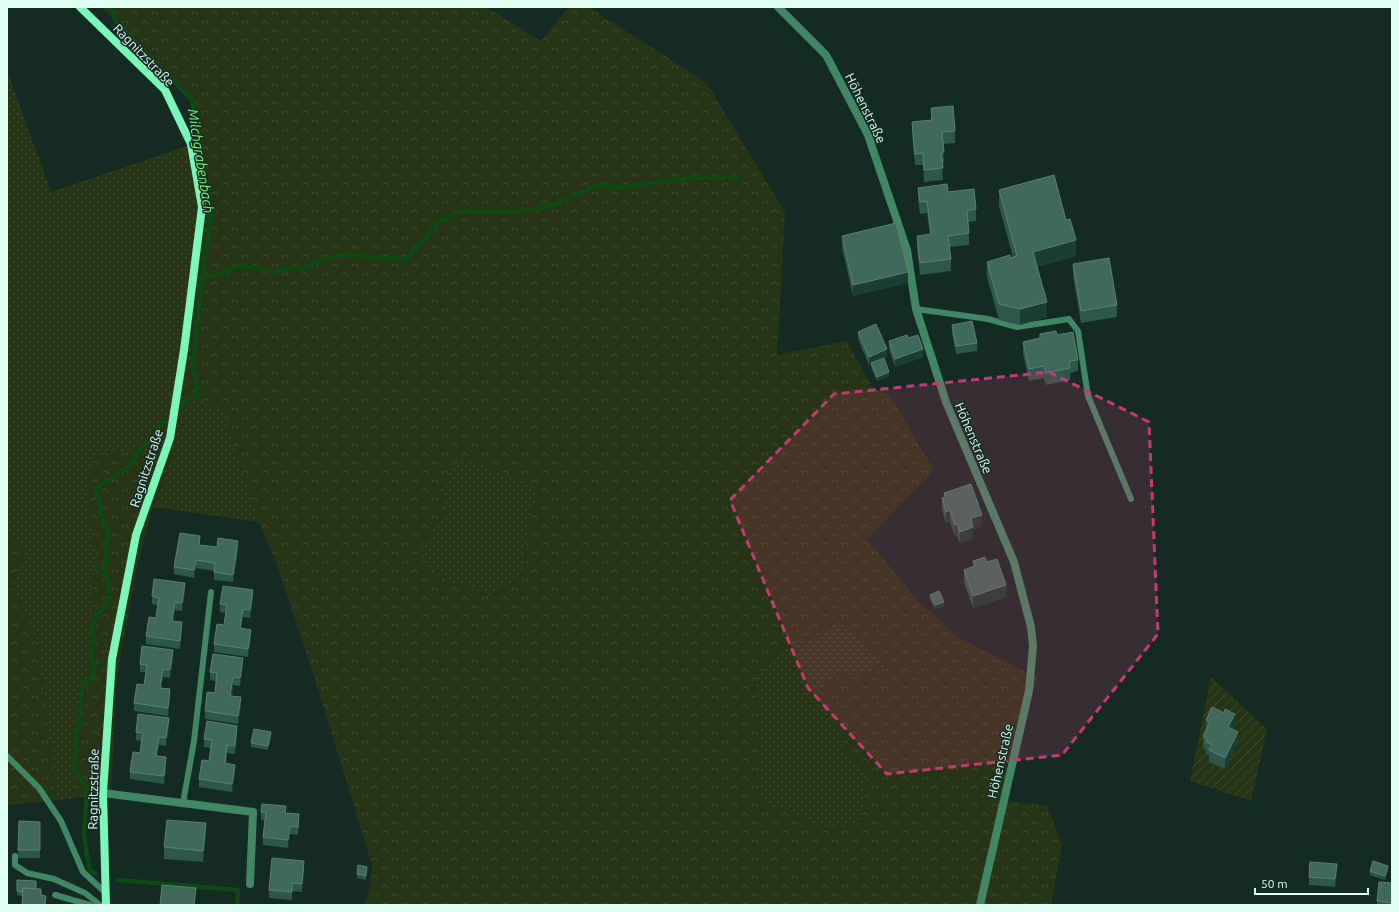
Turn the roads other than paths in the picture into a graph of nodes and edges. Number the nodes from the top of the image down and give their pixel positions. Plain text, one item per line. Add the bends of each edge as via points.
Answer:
1 (80, 7) edge
2 (778, 7) edge
3 (916, 309) junction
4 (1131, 499) dead end
5 (211, 592) dead end
6 (7, 756) edge
7 (103, 793) junction
8 (183, 803) junction
9 (15, 856) dead end
10 (250, 884) dead end
11 (106, 893) junction
12 (55, 895) dead end
13 (90, 905) edge
14 (100, 905) edge
15 (106, 905) edge
16 (980, 905) edge

1 - 7 main road, Ragnitzstraße via 165,90 191,144 202,207 170,438 136,535 112,659
2 - 3 street, Höhenstraße via 826,55 868,135 907,250
3 - 4 lane via 1017,327 1069,319 1078,331 1088,396
3 - 16 street, Höhenstraße via 946,402 1014,562 1031,627 1033,646 1029,691
5 - 8 lane via 194,741
6 - 11 lane via 39,788 61,821 83,872
7 - 8 street
7 - 11 main road, Ragnitzstraße
8 - 10 street via 253,812
9 - 14 lane via 15,865 27,873 54,879 85,893
11 - 15 main road, Ragnitzstraße
12 - 13 lane

